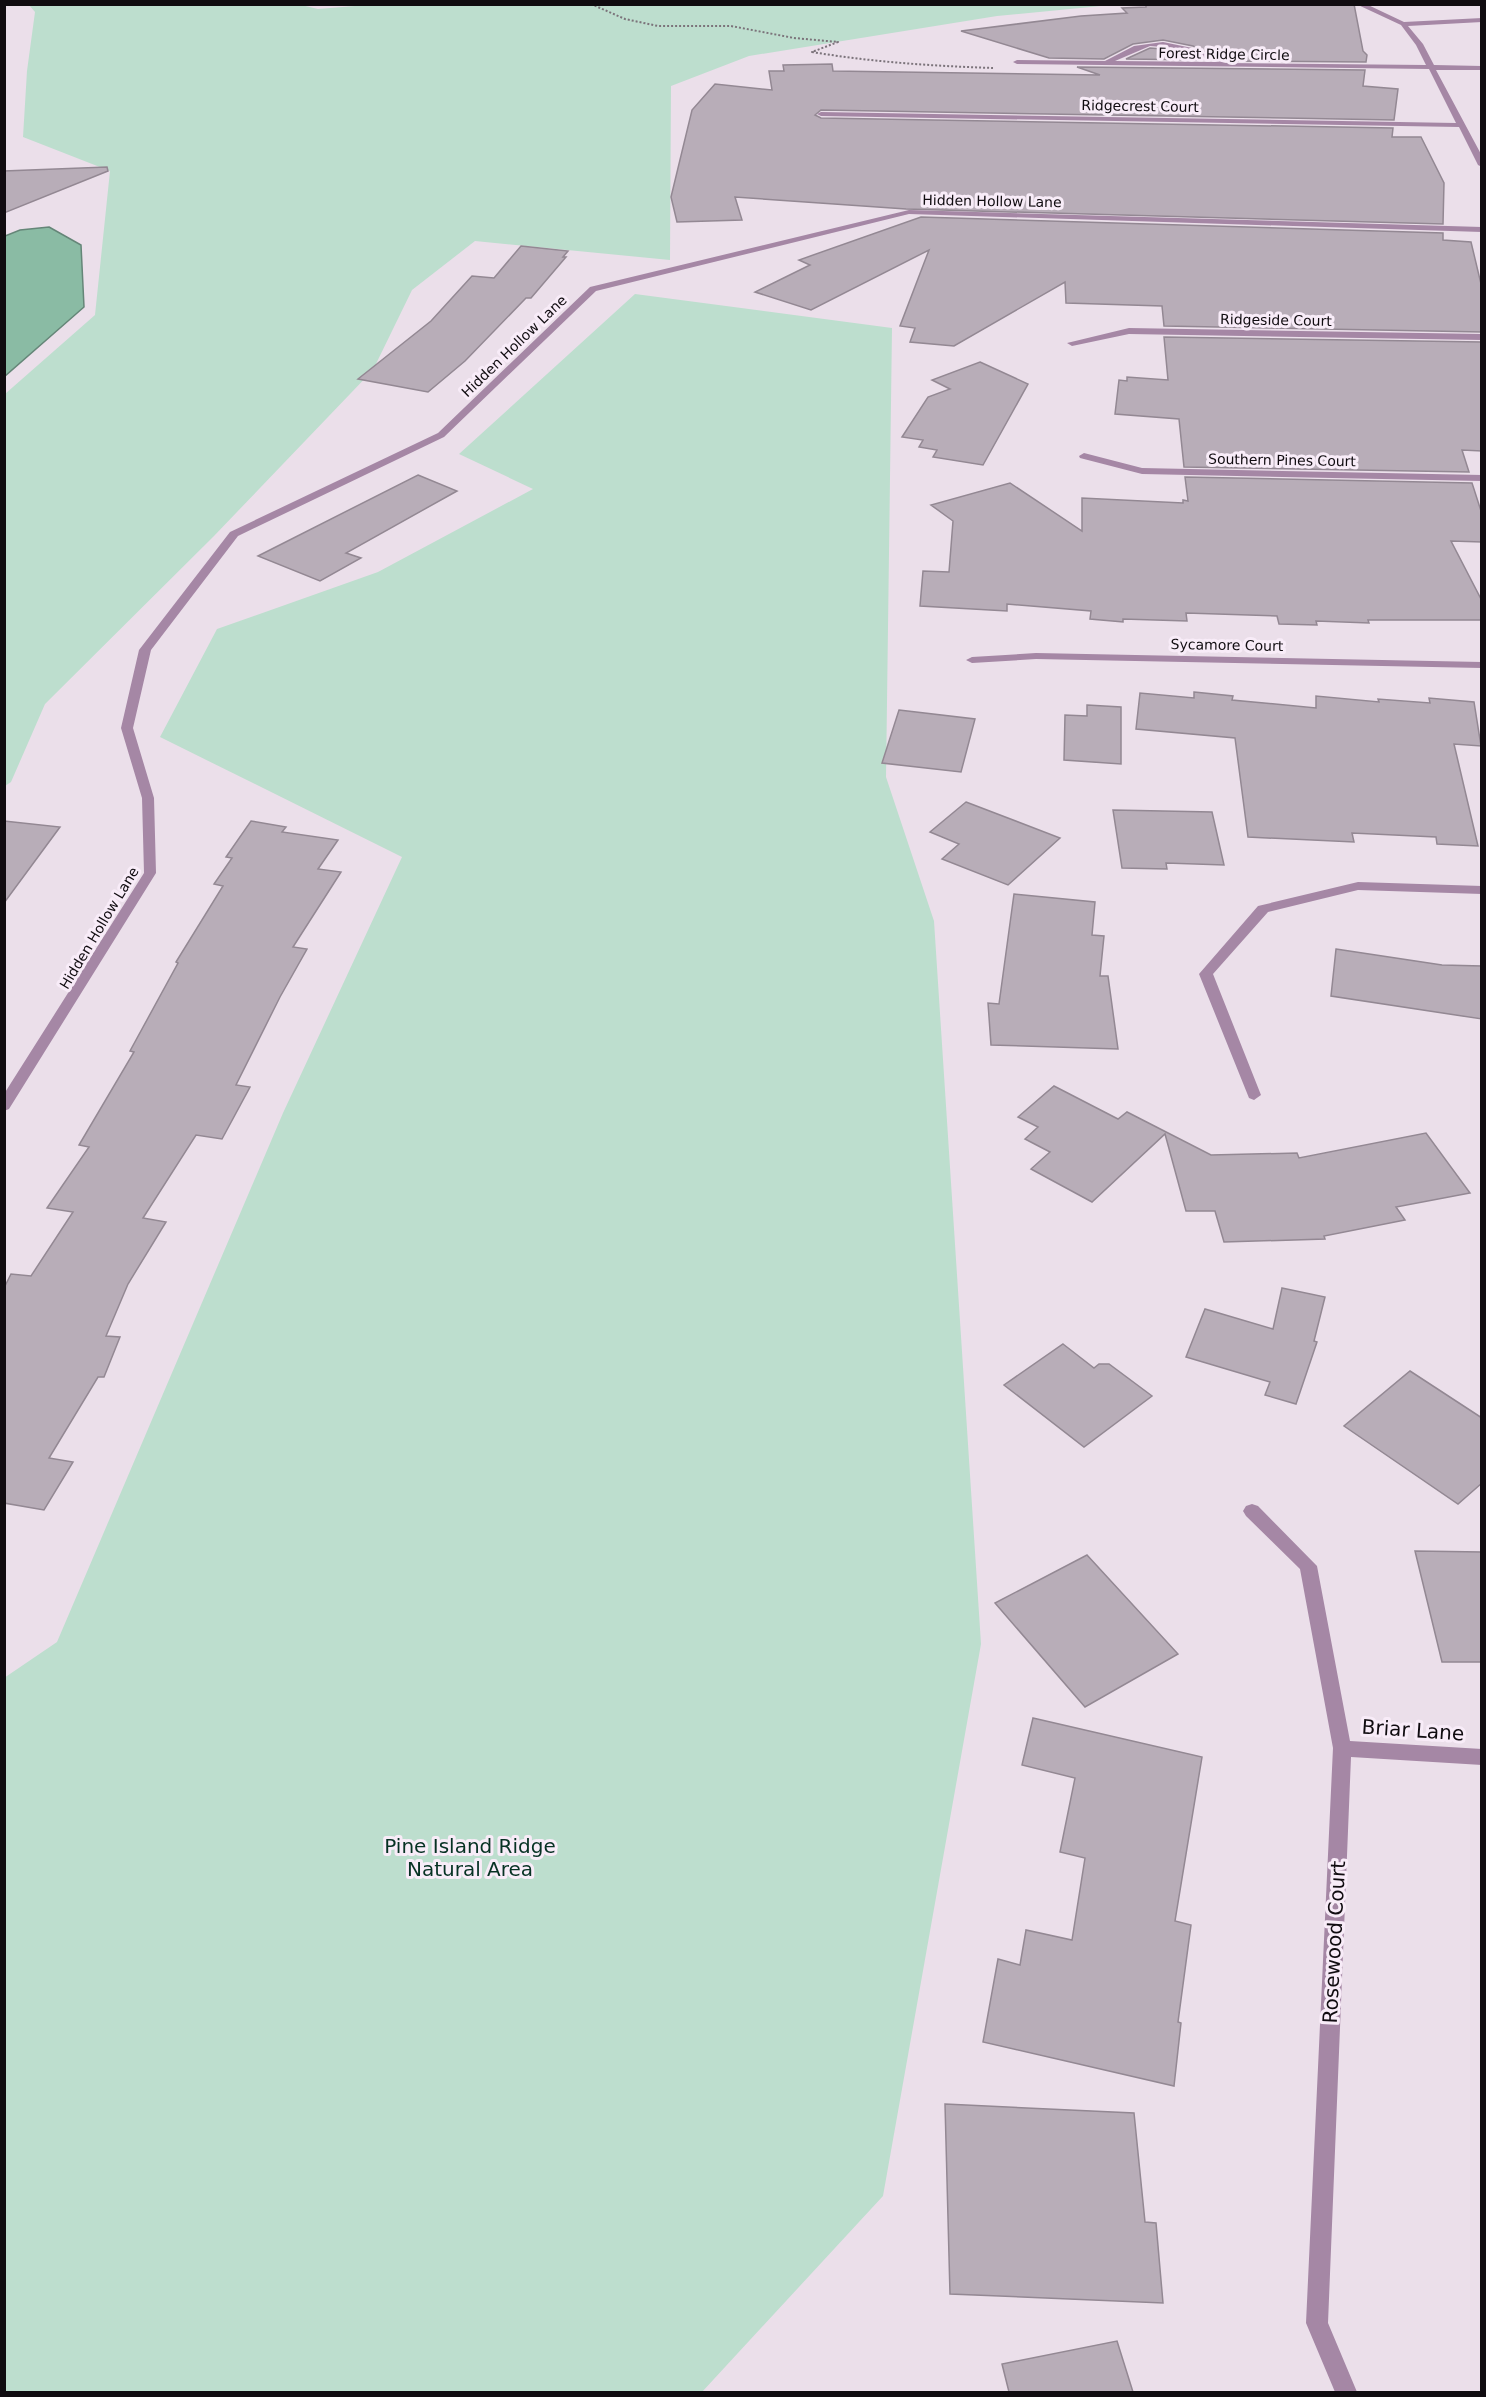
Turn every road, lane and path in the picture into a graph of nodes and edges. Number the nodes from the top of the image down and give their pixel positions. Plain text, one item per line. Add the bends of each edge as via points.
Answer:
1 (591, 4) edge
2 (1359, 4) edge
3 (1482, 20) edge
4 (1404, 24) junction
5 (1017, 62) dead end
6 (1105, 64) junction
7 (1231, 66) junction
8 (993, 68) dead end
9 (1432, 68) junction
10 (1482, 69) edge
11 (821, 114) dead end
12 (1459, 124) junction
13 (1482, 165) edge
14 (1482, 230) edge
15 (1482, 337) edge
16 (1072, 343) dead end
17 (1084, 456) dead end
18 (1482, 478) edge
19 (972, 660) dead end
20 (1482, 665) edge
21 (1482, 890) edge
22 (1254, 1095) dead end
23 (4, 1106) edge
24 (1252, 1511) dead end
25 (1342, 1748) junction
26 (1482, 1757) edge
27 (1346, 2392) edge

1 - 8 path via 625,19 658,26 731,26 838,42 812,52 850,59
2 - 4 street
3 - 4 street
4 - 9 street
5 - 6 street, Forest Ridge Circle
6 - 7 street, Forest Ridge Circle
6 - 7 street via 1143,43 1167,44
7 - 9 street, Forest Ridge Circle
9 - 10 street, Forest Ridge Circle
9 - 12 street
11 - 12 street, Ridgecrest Court
12 - 13 street
14 - 23 street, Hidden Hollow Lane via 909,212 593,289 441,435 234,534 145,650 127,728 148,798 150,873
15 - 16 street, Ridgeside Court via 1129,331
17 - 18 street, Southern Pines Court via 1142,471
19 - 20 street, Sycamore Court via 1036,656
21 - 22 street via 1358,886 1263,909 1206,974
24 - 25 street, Rosewood Court via 1308,1566
25 - 26 street, Briar Lane
25 - 27 street, Rosewood Court via 1317,2323

